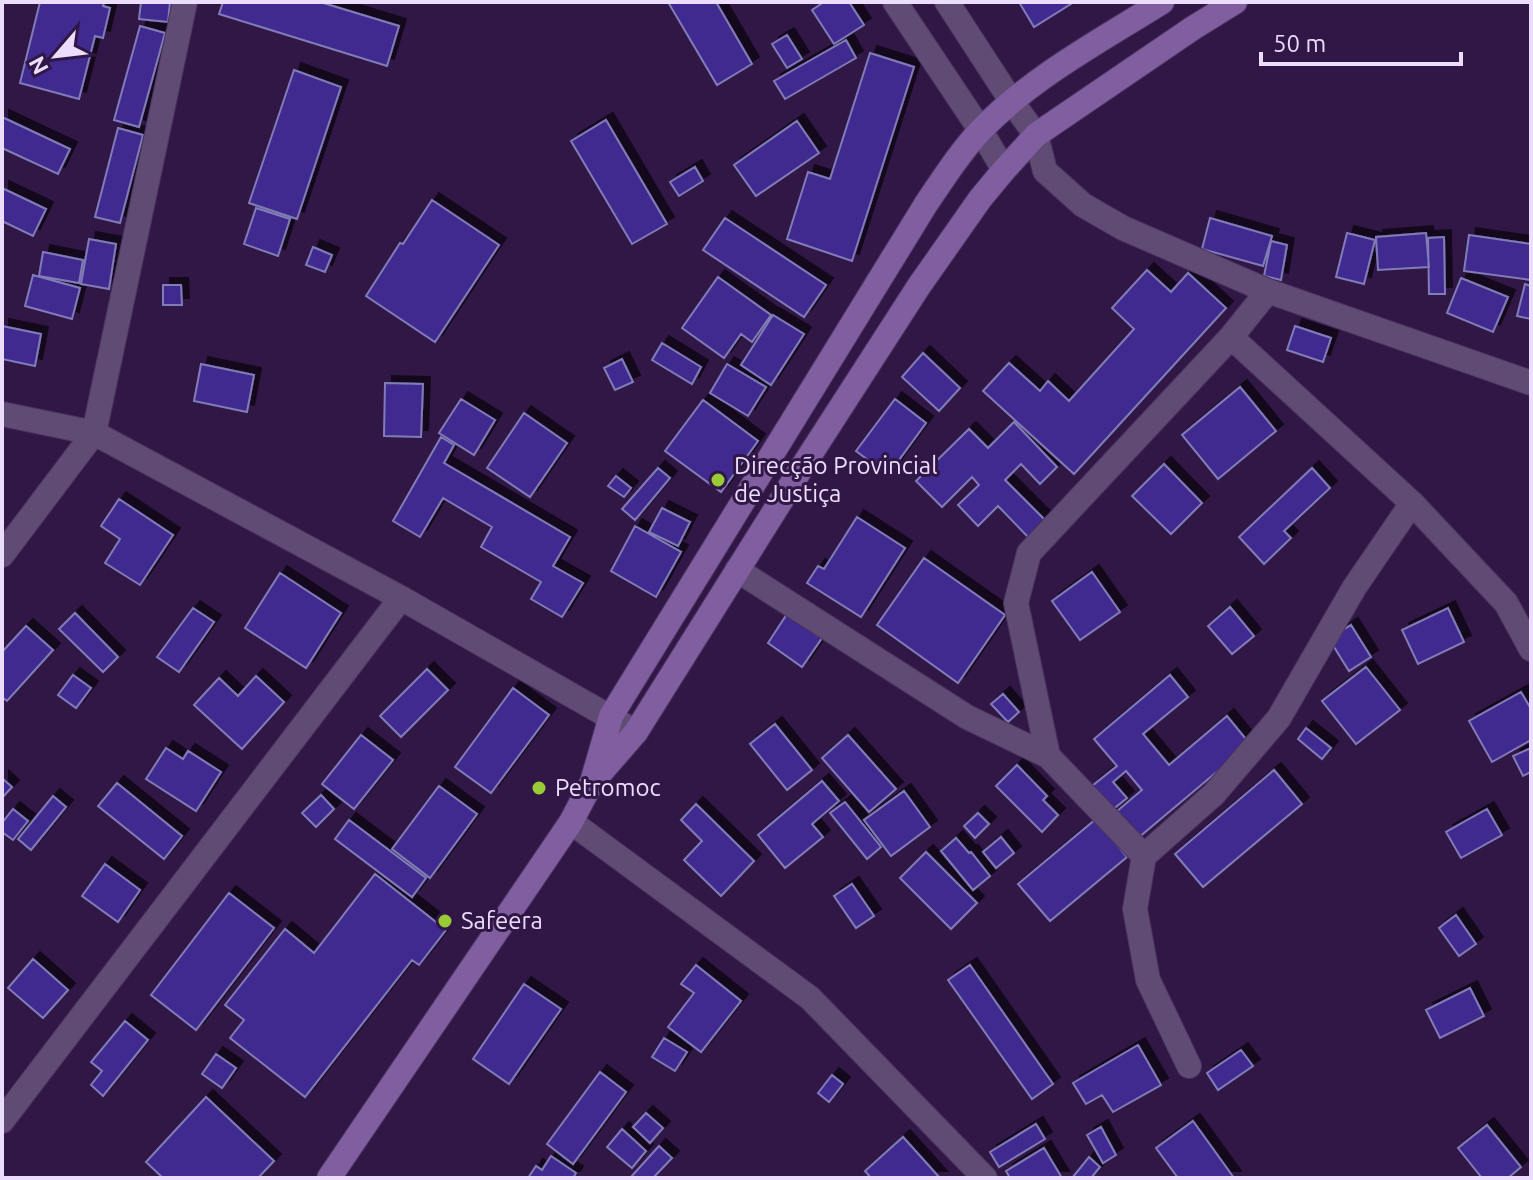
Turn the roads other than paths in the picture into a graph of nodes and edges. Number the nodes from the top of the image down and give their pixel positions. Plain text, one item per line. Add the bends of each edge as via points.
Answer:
1 (185, 2) edge
2 (895, 2) edge
3 (947, 2) edge
4 (1162, 2) edge
5 (1235, 2) edge
6 (1012, 102) junction
7 (981, 131) junction
8 (1036, 135) junction
9 (1004, 170) junction
10 (1045, 171) junction
11 (1268, 291) junction
12 (1231, 337) junction
13 (1531, 383) edge
14 (2, 414) edge
15 (94, 433) junction
16 (1412, 503) junction
17 (2, 555) edge
18 (737, 570) junction
19 (401, 598) junction
20 (1531, 649) edge
21 (611, 716) junction
22 (636, 732) junction
23 (1048, 756) junction
24 (592, 782) junction
25 (571, 822) junction
26 (1144, 856) junction
27 (1189, 1066) dead end
28 (2, 1121) edge
29 (329, 1178) edge
30 (985, 1178) edge

1 - 15 street
2 - 7 street
3 - 6 street
4 - 6 main road
5 - 8 main road
6 - 7 main road
6 - 8 street
7 - 9 street
7 - 21 main road via 926,204
8 - 9 main road
8 - 10 street
9 - 10 street
9 - 18 main road via 919,286
10 - 11 street via 1083,205 1123,228
11 - 12 street
11 - 13 street
12 - 16 street
12 - 23 street via 1029,553 1016,603
14 - 15 street
15 - 17 street
15 - 19 street
16 - 20 street via 1506,603
16 - 26 street via 1354,588 1279,718 1214,794
18 - 22 main road
18 - 23 street via 967,717
19 - 21 street
19 - 28 street
21 - 22 street
21 - 24 main road
22 - 24 main road
23 - 26 street
24 - 25 main road
25 - 29 main road
25 - 30 street via 810,998
26 - 27 street via 1135,909 1148,980

